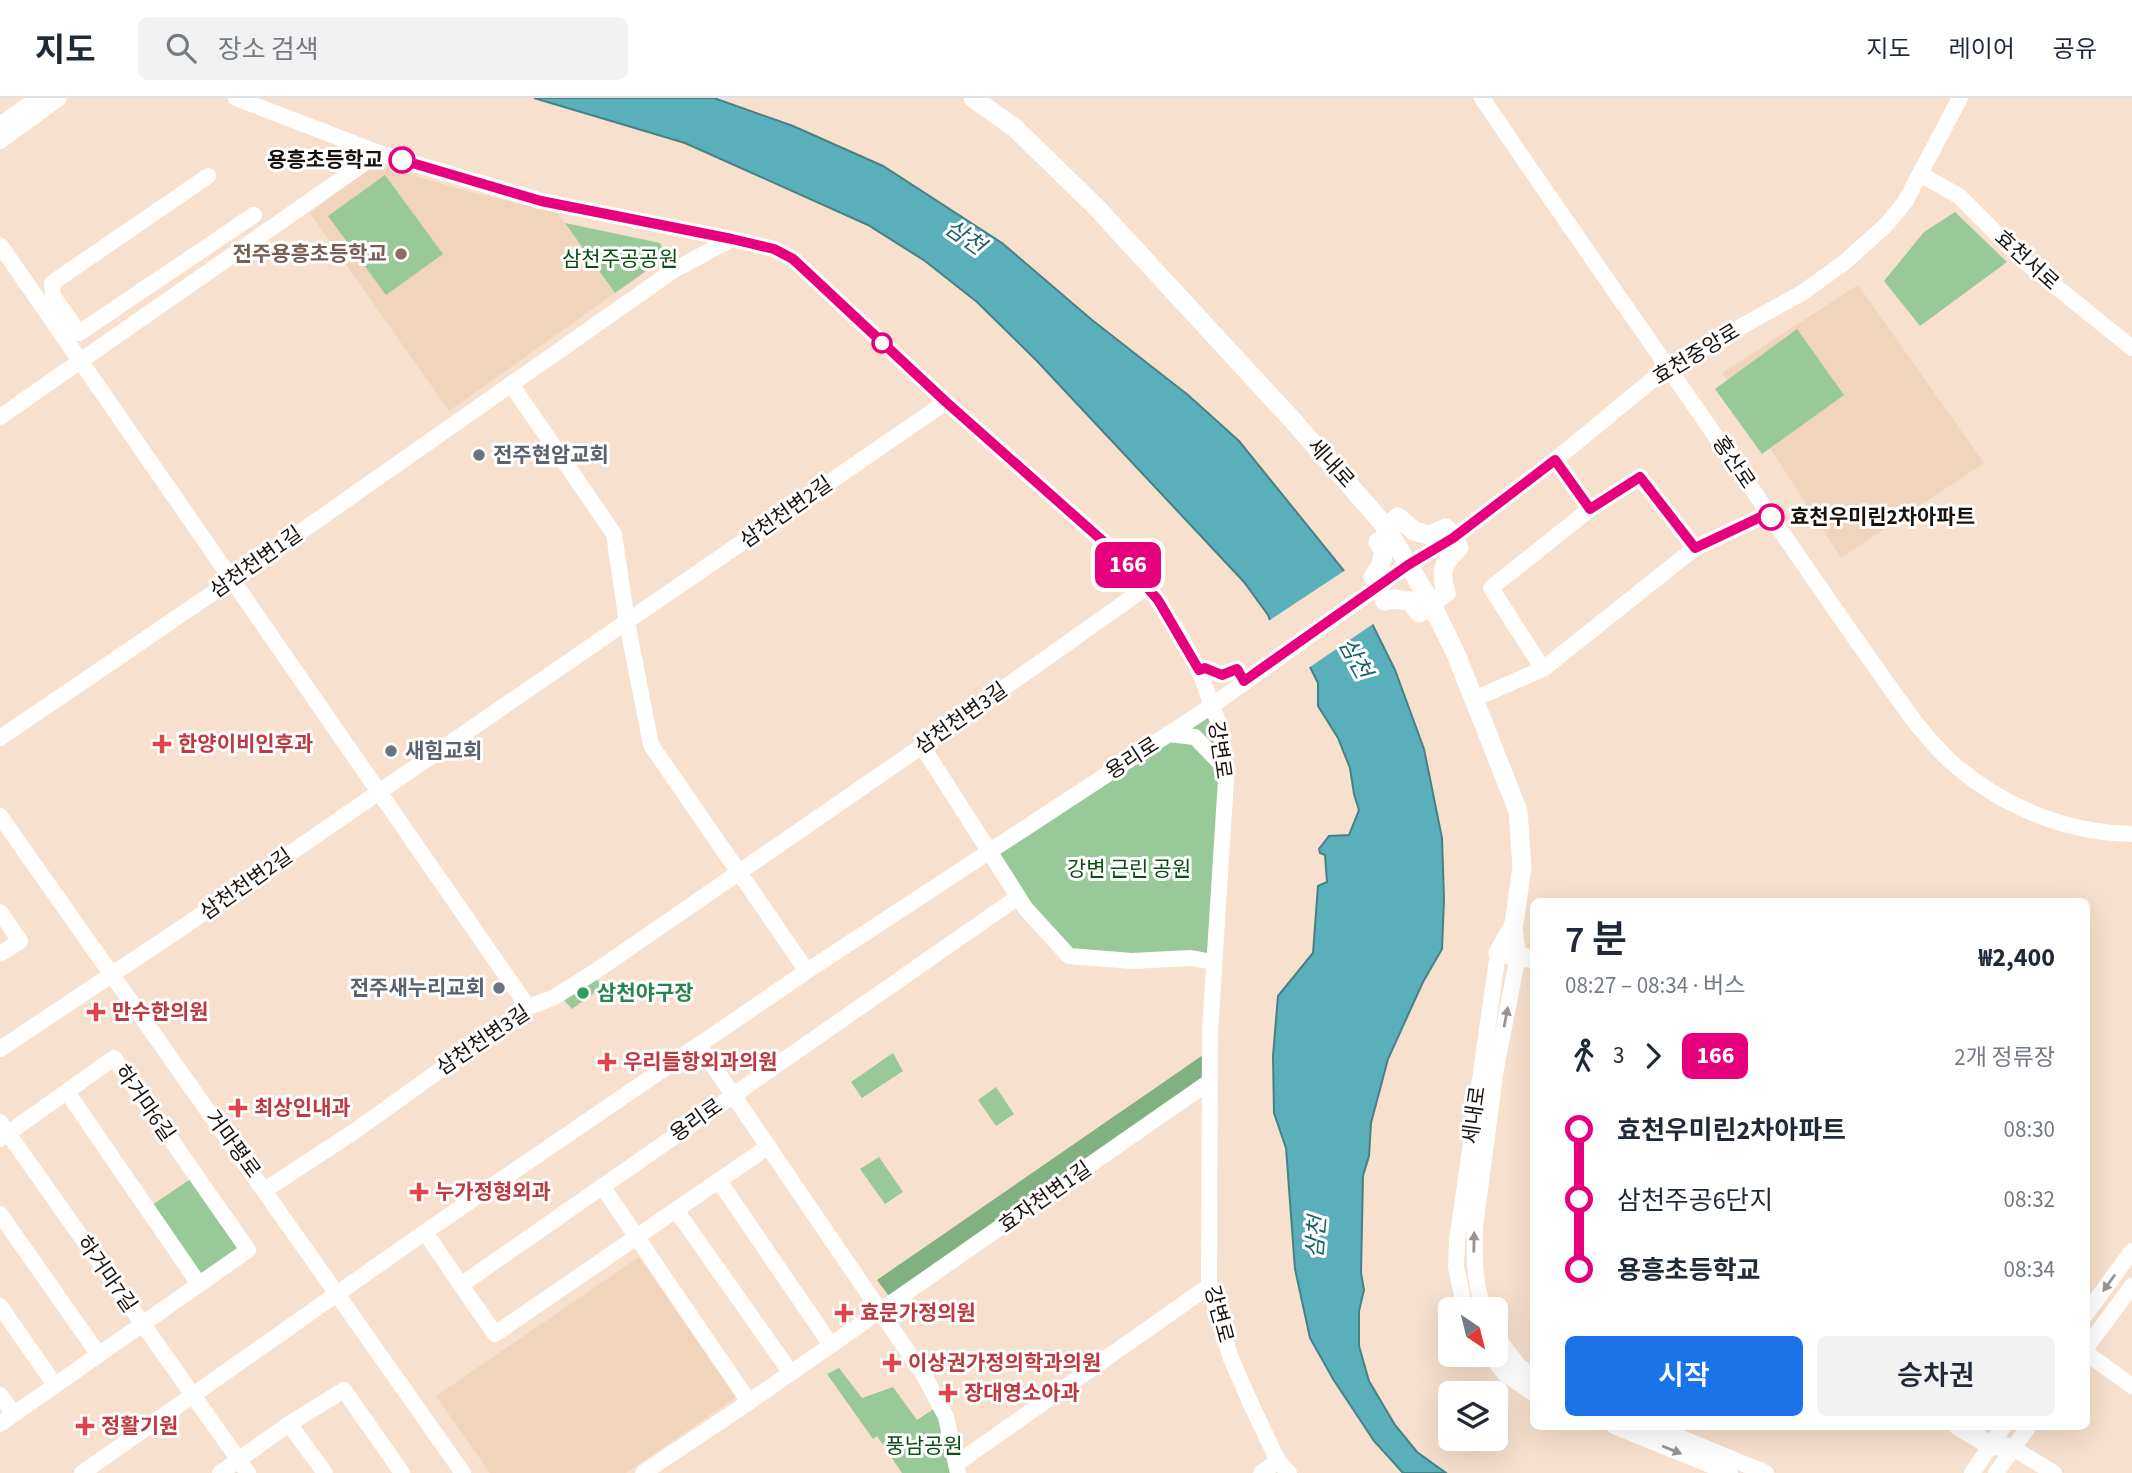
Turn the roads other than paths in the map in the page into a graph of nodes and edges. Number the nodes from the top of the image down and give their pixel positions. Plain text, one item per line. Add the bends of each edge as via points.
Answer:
1 (38, 98) edge
2 (59, 98) edge
3 (236, 98) edge
4 (973, 98) edge
5 (1482, 98) edge
6 (1960, 98) edge
7 (0, 125) edge
8 (0, 141) edge
9 (379, 153) junction
10 (1920, 174) junction
11 (208, 176) dead end
12 (254, 215) dead end
13 (732, 239) junction
14 (0, 245) edge
15 (2132, 348) edge
16 (80, 361) junction
17 (1669, 366) junction
18 (511, 384) junction
19 (946, 402) junction
20 (0, 417) edge
21 (1555, 460) junction
22 (1590, 509) junction
23 (1769, 513) junction
24 (1388, 531) junction
25 (1453, 538) junction
26 (1695, 548) junction
27 (1408, 565) junction
28 (232, 580) junction
29 (1382, 584) junction
30 (1148, 586) junction
31 (1432, 605) junction
32 (627, 622) junction
33 (1202, 669) junction
34 (1543, 669) junction
35 (1244, 681) junction
36 (1474, 699) junction
37 (1215, 703) junction
38 (1168, 734) junction
39 (0, 738) edge
40 (922, 746) junction
41 (1225, 768) junction
42 (379, 792) junction
43 (0, 816) edge
44 (2132, 834) edge
45 (989, 852) junction
46 (738, 872) junction
47 (1018, 897) junction
48 (0, 912) edge
49 (1514, 924) junction
50 (1498, 953) junction
51 (0, 954) edge
52 (1526, 958) edge
53 (1213, 962) junction
54 (807, 971) junction
55 (112, 976) junction
56 (528, 1007) junction
57 (699, 1045) junction
58 (0, 1049) edge
59 (1209, 1082) junction
60 (66, 1092) junction
61 (734, 1094) junction
62 (3, 1131) edge
63 (769, 1146) junction
64 (186, 1161) joint
65 (719, 1181) junction
66 (602, 1186) junction
67 (265, 1189) junction
68 (677, 1210) junction
69 (0, 1214) edge
70 (72, 1224) joint
71 (425, 1232) junction
72 (637, 1237) junction
73 (2132, 1251) edge
74 (200, 1284) junction
75 (461, 1285) junction
76 (1209, 1286) junction
77 (2132, 1286) edge
78 (338, 1293) junction
79 (1462, 1297) edge
80 (1480, 1297) edge
81 (0, 1306) edge
82 (2090, 1309) edge
83 (880, 1311) junction
84 (142, 1324) junction
85 (831, 1345) junction
86 (2090, 1345) edge
87 (1508, 1352) edge
88 (99, 1354) junction
89 (2090, 1354) edge
90 (1499, 1367) edge
91 (791, 1373) junction
92 (1530, 1374) edge
93 (55, 1385) junction
94 (2132, 1387) edge
95 (1530, 1391) edge
96 (0, 1395) edge
97 (192, 1396) junction
98 (749, 1402) junction
99 (14, 1414) junction
100 (0, 1424) edge
101 (289, 1424) junction
102 (1624, 1430) edge
103 (1662, 1430) edge
104 (1965, 1430) edge
105 (2001, 1430) edge
106 (2026, 1430) edge
107 (1990, 1445) junction
108 (2013, 1448) junction
109 (320, 1466) edge
110 (244, 1467) edge
111 (1284, 1467) edge
112 (957, 1468) edge
113 (82, 1473) edge
114 (220, 1473) edge
115 (402, 1473) edge
116 (463, 1473) edge
117 (643, 1473) edge
118 (1261, 1473) edge
119 (1730, 1473) edge
120 (1766, 1473) edge
121 (1972, 1473) edge
122 (1996, 1473) edge
123 (2054, 1473) edge

1 - 7 street
2 - 8 street
3 - 9 street, 강변로
4 - 24 main road, 세내로 via 1015,128 1097,208
5 - 17 street, 홍산로
6 - 10 street, 효천중앙로
9 - 13 street, 강변로 via 541,201
9 - 16 street
10 - 15 street, 효천서로 via 1959,196 2023,260
10 - 17 street, 효천중앙로 via 1887,224 1845,262 1802,293
11 - 12 street via 52,284 54,296 79,333
13 - 18 street, 삼천천변1길 via 674,270
13 - 19 street, 강변로 via 774,249 793,259
14 - 16 street
16 - 20 street
16 - 28 street
17 - 21 street, 효천중앙로
17 - 23 street, 홍산로
18 - 28 street, 삼천천변1길
18 - 32 street via 614,534
19 - 30 street, 강변로
19 - 32 street, 삼천천변2길
21 - 22 street
21 - 25 street, 효천중앙로
22 - 26 street via 1640,477
22 - 34 street via 1491,588
23 - 26 street
23 - 44 street, 홍산로 via 1924,735 1956,766 2041,817
24 - 25 main road via 1398,517 1414,531 1429,536 1446,528
24 - 27 main road, 세내로
24 - 29 main road via 1378,542 1384,551 1373,577
25 - 27 street, 효천중앙로
25 - 31 main road via 1459,548 1447,559 1441,576 1446,593
26 - 34 street
27 - 29 street, 효천중앙로
27 - 31 main road, 세내로
28 - 39 street, 삼천천변1길
28 - 42 street
29 - 31 main road via 1385,601 1410,601 1419,613
29 - 35 street, 효천중앙로
30 - 33 street, 강변로
30 - 40 street, 삼천천변3길
31 - 36 main road, 세내로
32 - 42 street, 삼천천변2길
32 - 46 street via 651,745
33 - 35 street via 1222,675 1237,669
33 - 37 street, 강변로
34 - 36 street
35 - 37 street, 용리로
36 - 49 main road, 세내로 via 1518,811 1522,867
37 - 38 street, 용리로
37 - 41 street, 강변로
38 - 41 street via 1195,737
38 - 45 street, 용리로
40 - 45 street
40 - 46 street, 삼천천변3길
41 - 53 street, 강변로
42 - 55 street, 삼천천변2길
42 - 56 street
43 - 55 street, 거마평로
45 - 47 street
45 - 54 street, 용리로
46 - 54 street
46 - 56 street, 삼천천변3길 via 585,978
47 - 53 street via 1069,956
47 - 61 street, 용리로
48 - 51 street via 20,941
49 - 50 main road, 세내로
49 - 52 street, 세내로
50 - 52 main road
50 - 79 street, 세내로 via 1457,1241 1456,1267
80 -> 52 street, 세내로 via 1475,1227 1496,1068
53 - 59 street, 강변로
54 - 57 street, 용리로
55 - 58 street, 삼천천변2길
55 - 67 street, 거마평로
56 - 67 street, 삼천천변3길
57 - 61 street
57 - 71 street, 용리로
59 - 76 street, 강변로
59 - 83 street, 효자천변1길
60 - 62 street, 하거마6길
60 - 64 street, 하거마6길 via 114,1058
60 - 74 street
61 - 63 street
61 - 66 street, 용리로
62 - 70 street, 하거마6길
63 - 65 street
63 - 83 street
64 - 74 street, 하거마7길 via 248,1250
65 - 68 street
65 - 85 street
66 - 72 street
66 - 75 street, 용리로
67 - 78 street, 거마평로
68 - 72 street
68 - 91 street
69 - 88 street
70 - 84 street, 하거마7길
71 - 75 street
71 - 78 street, 용리로
72 - 75 street via 495,1334
72 - 98 street
73 -> 82 street
74 - 84 street, 하거마7길
76 - 111 street, 강변로 via 1230,1356
76 - 112 street
77 - 86 street
78 - 97 street, 용리로
78 - 116 street, 거마평로
81 - 93 street
83 - 85 street, 효자천변1길
83 - 112 street via 946,1417
84 - 88 street, 하거마7길
84 - 97 street
85 - 91 street, 효자천변1길
87 - 92 street
88 - 93 street, 하거마7길
89 - 94 street
90 - 95 street
91 - 98 street, 효자천변1길
93 - 99 street, 하거마7길
96 - 99 street
97 - 110 street
97 - 113 street, 용리로
98 - 117 street, 효자천변1길
99 - 100 street, 하거마7길
101 - 109 street
101 - 110 street
101 - 115 street via 344,1390
102 -> 119 street
103 - 120 street
104 - 107 main road
105 - 107 street
106 - 108 street
107 - 108 main road
107 - 121 street
108 - 122 street
108 - 123 street
110 - 114 street
111 - 118 street

